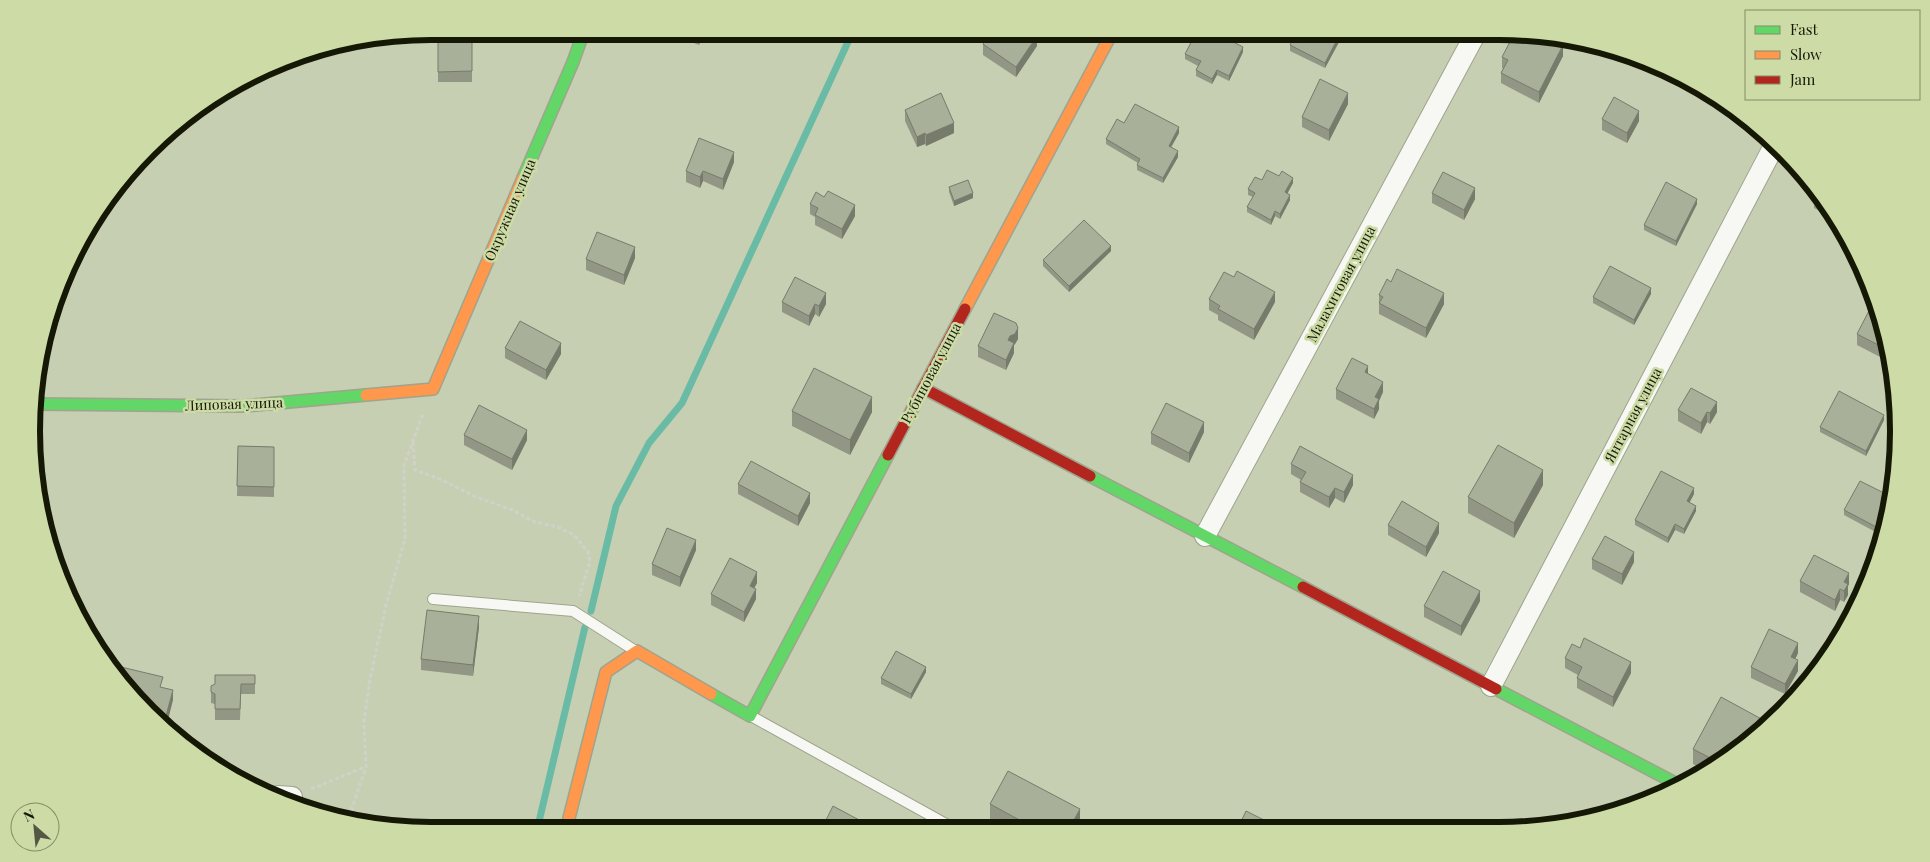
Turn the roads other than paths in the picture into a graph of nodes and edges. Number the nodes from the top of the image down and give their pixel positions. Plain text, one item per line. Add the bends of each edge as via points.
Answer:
1 (581, 40) edge
2 (1108, 40) edge
3 (1472, 40) edge
4 (1771, 151) edge
5 (433, 388) joint
6 (923, 388) junction
7 (41, 404) edge
8 (1205, 536) junction
9 (433, 600) dead end
10 (637, 651) junction
11 (1491, 686) junction
12 (750, 716) junction
13 (1673, 782) edge
14 (568, 822) edge
15 (942, 822) edge

1 - 5 street, Окружная улица
2 - 6 street, Рубиновая улица
3 - 8 street, Малахитовая улица
4 - 11 street, Янтарная улица
5 - 7 street, Липовая улица via 244,406
6 - 8 street
6 - 12 street, Рубиновая улица
8 - 11 street
9 - 10 lane via 574,611
10 - 12 street
10 - 14 street via 606,672
11 - 13 street
12 - 15 lane

